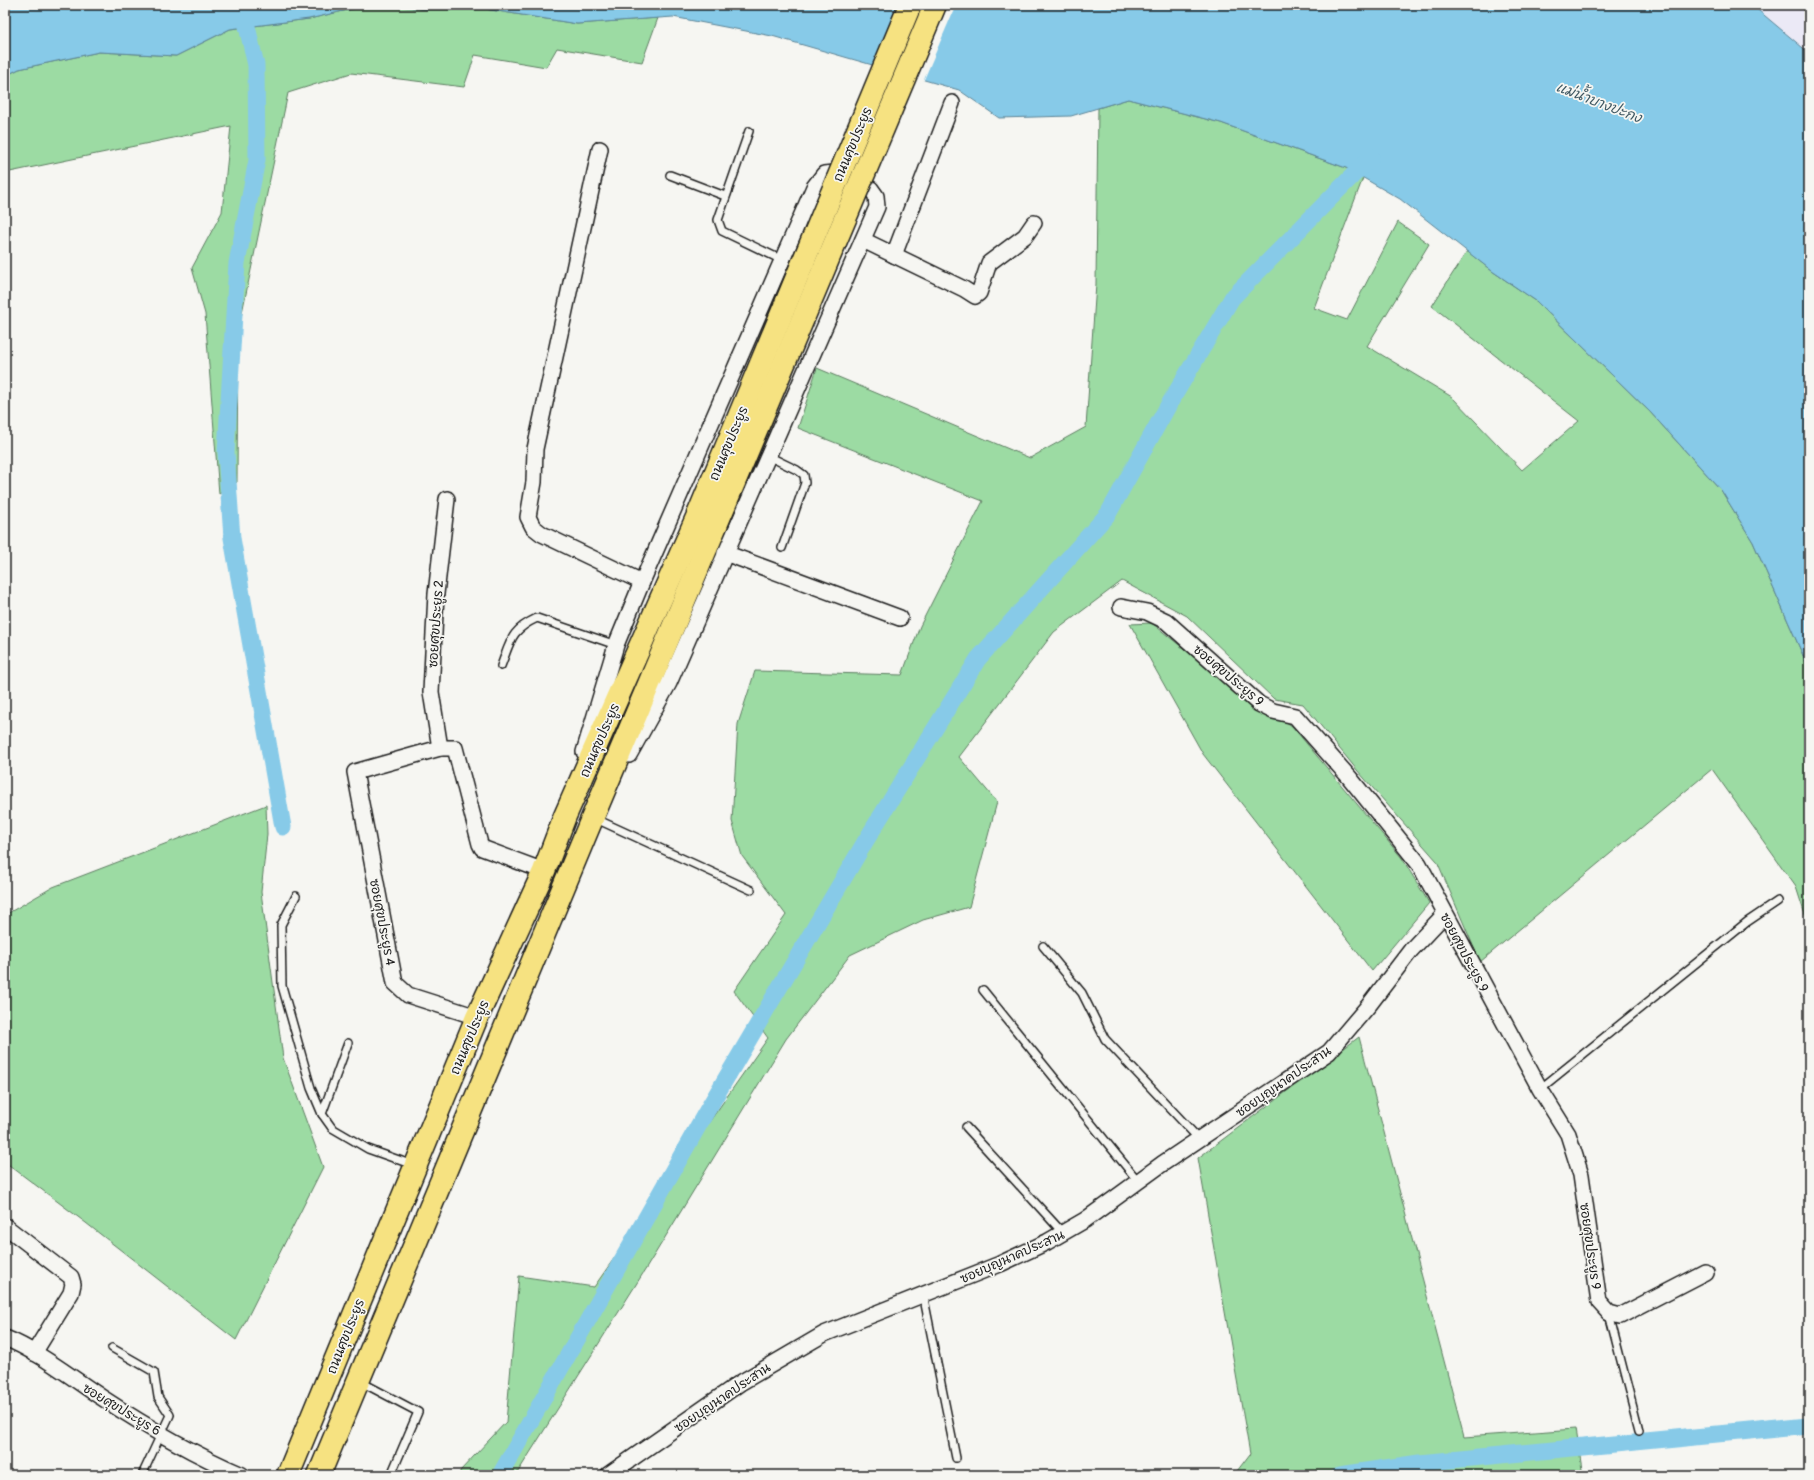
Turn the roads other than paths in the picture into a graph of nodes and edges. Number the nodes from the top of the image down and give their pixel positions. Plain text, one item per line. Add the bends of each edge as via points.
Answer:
1 (910, 5) edge
2 (936, 5) edge
3 (952, 103) dead end
4 (749, 130) dead end
5 (600, 149) dead end
6 (670, 175) dead end
7 (726, 196) junction
8 (1034, 223) dead end
9 (863, 240) junction
10 (894, 255) junction
11 (782, 260) junction
12 (768, 456) junction
13 (447, 499) dead end
14 (782, 548) dead end
15 (725, 553) junction
16 (642, 582) junction
17 (1121, 607) dead end
18 (900, 618) dead end
19 (616, 645) junction
20 (501, 666) dead end
21 (440, 748) junction
22 (566, 816) junction
23 (591, 822) junction
24 (544, 871) junction
25 (751, 890) dead end
26 (296, 896) dead end
27 (1778, 901) dead end
28 (1445, 914) junction
29 (1043, 946) dead end
30 (983, 990) dead end
31 (477, 1017) junction
32 (348, 1043) dead end
33 (1540, 1089) junction
34 (322, 1114) junction
35 (966, 1127) dead end
36 (1199, 1139) junction
37 (415, 1166) junction
38 (1138, 1181) junction
39 (5, 1226) edge
40 (1063, 1233) junction
41 (1705, 1272) dead end
42 (923, 1294) junction
43 (1609, 1314) junction
44 (5, 1338) edge
45 (112, 1348) dead end
46 (34, 1353) junction
47 (359, 1380) junction
48 (1639, 1431) dead end
49 (162, 1434) junction
50 (956, 1458) dead end
51 (142, 1475) edge
52 (242, 1475) edge
53 (288, 1475) edge
54 (319, 1475) edge
55 (391, 1475) edge
56 (608, 1475) edge

1 - 22 main road, ถนนศุขประยูร, bridge via 698,515
2 - 23 main road, ถนนศุขประยูร, bridge
3 - 10 street
4 - 7 lane
5 - 16 street via 535,449 534,482 528,517 533,527 542,534
6 - 7 lane
7 - 11 lane via 718,220 722,230
8 - 10 street via 1026,236 989,263 979,293 974,296
9 - 10 street
9 - 11 street via 877,207 876,196 871,189 834,174 824,174 814,187
9 - 12 street
11 - 16 street
12 - 14 lane via 804,475 805,483
12 - 15 street
13 - 21 street, ซอยศุขประยูร 2 via 436,594 431,692
15 - 18 street
15 - 23 street via 669,683
16 - 19 street
17 - 28 street, ซอยศุขประยูร 9 via 1147,612 1166,621 1259,704 1273,711 1295,716 1349,777 1419,864
19 - 20 lane via 537,618 521,625
19 - 22 street
21 - 24 street via 452,747 458,753 478,841 482,848
21 - 31 street, ซอยศุขประยูร 4 via 355,772 395,983 408,995
22 - 24 main road, ถนนศุขประยูร
23 - 25 lane
23 - 47 main road, ถนนศุขประยูร
24 - 31 main road, ถนนศุขประยูร
26 - 34 lane via 282,925 282,986 311,1088
27 - 33 lane via 1747,922
28 - 33 street, ซอยศุขประยูร 9
28 - 36 street, ซอยบุญนาคประสาน via 1410,950 1369,1005 1329,1052
29 - 36 lane via 1082,993 1105,1039
30 - 38 lane
31 - 37 main road, ถนนศุขประยูร
32 - 34 lane
33 - 43 street, ซอยศุขประยูร 9 via 1568,1134 1581,1175 1599,1302
34 - 37 lane via 332,1128 368,1149
35 - 40 lane
36 - 38 street, ซอยบุญนาคประสาน
37 - 53 main road, ถนนศุขประยูร
38 - 40 street, ซอยบุญนาคประสาน
39 - 46 street via 71,1277 73,1284 71,1293
40 - 42 street, ซอยบุญนาคประสาน via 1000,1264
41 - 43 street via 1620,1316
42 - 50 lane
42 - 56 street, ซอยบุญนาคประสาน via 824,1334 740,1383
43 - 48 lane
44 - 46 street, ซอยศุขประยูร 6
45 - 49 lane via 154,1372 158,1397 170,1415
46 - 49 street, ซอยศุขประยูร 6 via 128,1415
47 - 54 main road, ถนนศุขประยูร
47 - 55 lane via 418,1412
49 - 51 lane
49 - 52 street, ซอยศุขประยูร 6 via 212,1462

